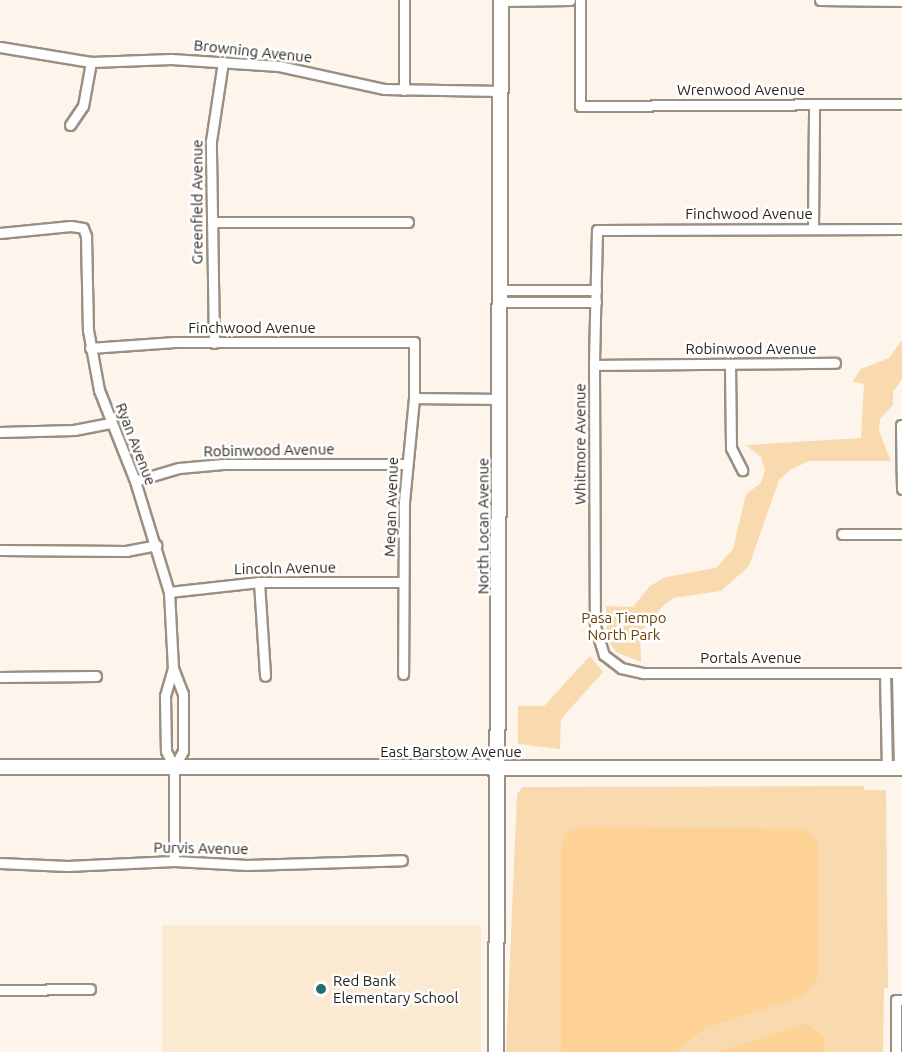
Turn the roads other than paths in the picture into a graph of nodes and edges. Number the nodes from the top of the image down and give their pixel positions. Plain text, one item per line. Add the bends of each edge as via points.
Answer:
1 (404, 0) edge
2 (570, 0) edge
3 (580, 0) edge
4 (820, 0) edge
5 (501, 1) edge
6 (902, 1) edge
7 (0, 47) edge
8 (91, 62) junction
9 (222, 62) junction
10 (404, 90) junction
11 (502, 91) junction
12 (814, 104) junction
13 (902, 104) edge
14 (70, 125) dead end
15 (212, 222) junction
16 (408, 222) dead end
17 (813, 228) junction
18 (597, 230) joint
19 (902, 230) edge
20 (0, 233) edge
21 (596, 291) junction
22 (501, 296) junction
23 (596, 302) junction
24 (414, 342) joint
25 (214, 343) junction
26 (90, 348) junction
27 (835, 363) dead end
28 (594, 364) junction
29 (730, 364) junction
30 (414, 398) junction
31 (500, 399) junction
32 (111, 423) junction
33 (901, 425) edge
34 (0, 432) edge
35 (406, 464) junction
36 (742, 470) dead end
37 (135, 481) junction
38 (902, 489) edge
39 (842, 534) dead end
40 (902, 534) edge
41 (156, 545) junction
42 (0, 550) edge
43 (258, 582) junction
44 (403, 582) junction
45 (168, 592) junction
46 (604, 655) joint
47 (173, 668) junction
48 (885, 673) junction
49 (900, 673) edge
50 (403, 674) dead end
51 (96, 676) dead end
52 (265, 676) dead end
53 (0, 677) edge
54 (0, 767) edge
55 (174, 767) junction
56 (499, 768) junction
57 (896, 768) edge
58 (402, 860) dead end
59 (174, 861) junction
60 (0, 863) edge
61 (90, 989) dead end
62 (0, 990) edge
63 (899, 1000) edge
64 (496, 1052) edge
65 (896, 1052) edge

1 - 10 street
2 - 5 street
3 - 12 street, Wrenwood Avenue via 580,106
4 - 6 street
5 - 11 street, North Locan Avenue
7 - 8 street, Browning Avenue
8 - 9 street, Browning Avenue
8 - 14 street via 83,106
9 - 10 street, Browning Avenue via 279,66
9 - 15 street, Greenfield Avenue via 212,141
10 - 11 street, Browning Avenue
11 - 22 street, North Locan Avenue
12 - 13 street, Wrenwood Avenue
12 - 17 street
15 - 16 street
15 - 25 street, Greenfield Avenue
17 - 18 street, Finchwood Avenue
17 - 19 street, Finchwood Avenue
18 - 21 street, Whitmore Avenue
20 - 26 street, Ryan Avenue via 83,228
21 - 22 street
21 - 23 street, Whitmore Avenue
22 - 23 street
22 - 31 street, North Locan Avenue
23 - 28 street, Whitmore Avenue
24 - 25 street, Finchwood Avenue
24 - 30 street, Megan Avenue
25 - 26 street, Finchwood Avenue
26 - 32 street, Ryan Avenue
27 - 29 street, Robinwood Avenue
28 - 29 street, Robinwood Avenue
28 - 46 street, Whitmore Avenue via 595,626
29 - 36 street via 731,448
30 - 31 street
30 - 35 street, Megan Avenue
31 - 56 street, North Locan Avenue
32 - 34 street via 74,430
32 - 37 street, Ryan Avenue
33 - 38 street
35 - 37 street, Robinwood Avenue via 222,464 179,468
35 - 44 street, Megan Avenue
37 - 41 street, Ryan Avenue
39 - 40 street
41 - 42 street via 126,551
41 - 45 street, Ryan Avenue
43 - 44 street, Lincoln Avenue
43 - 45 street, Lincoln Avenue
43 - 52 street
44 - 50 street, Megan Avenue
45 - 47 street, Ryan Avenue
46 - 48 street, Portals Avenue via 621,668 643,673
47 - 55 street, Ryan Avenue via 165,696 166,751
47 - 55 street, Ryan Avenue via 183,694 183,751
48 - 49 street, Portals Avenue
48 - 57 street
49 - 57 street
51 - 53 street
54 - 55 street, East Barstow Avenue
55 - 56 street, East Barstow Avenue
55 - 59 street
56 - 57 street, East Barstow Avenue
56 - 64 street, North Locan Avenue
58 - 59 street, Purvis Avenue via 247,865
59 - 60 street, Purvis Avenue via 67,866
61 - 62 street
63 - 65 street

